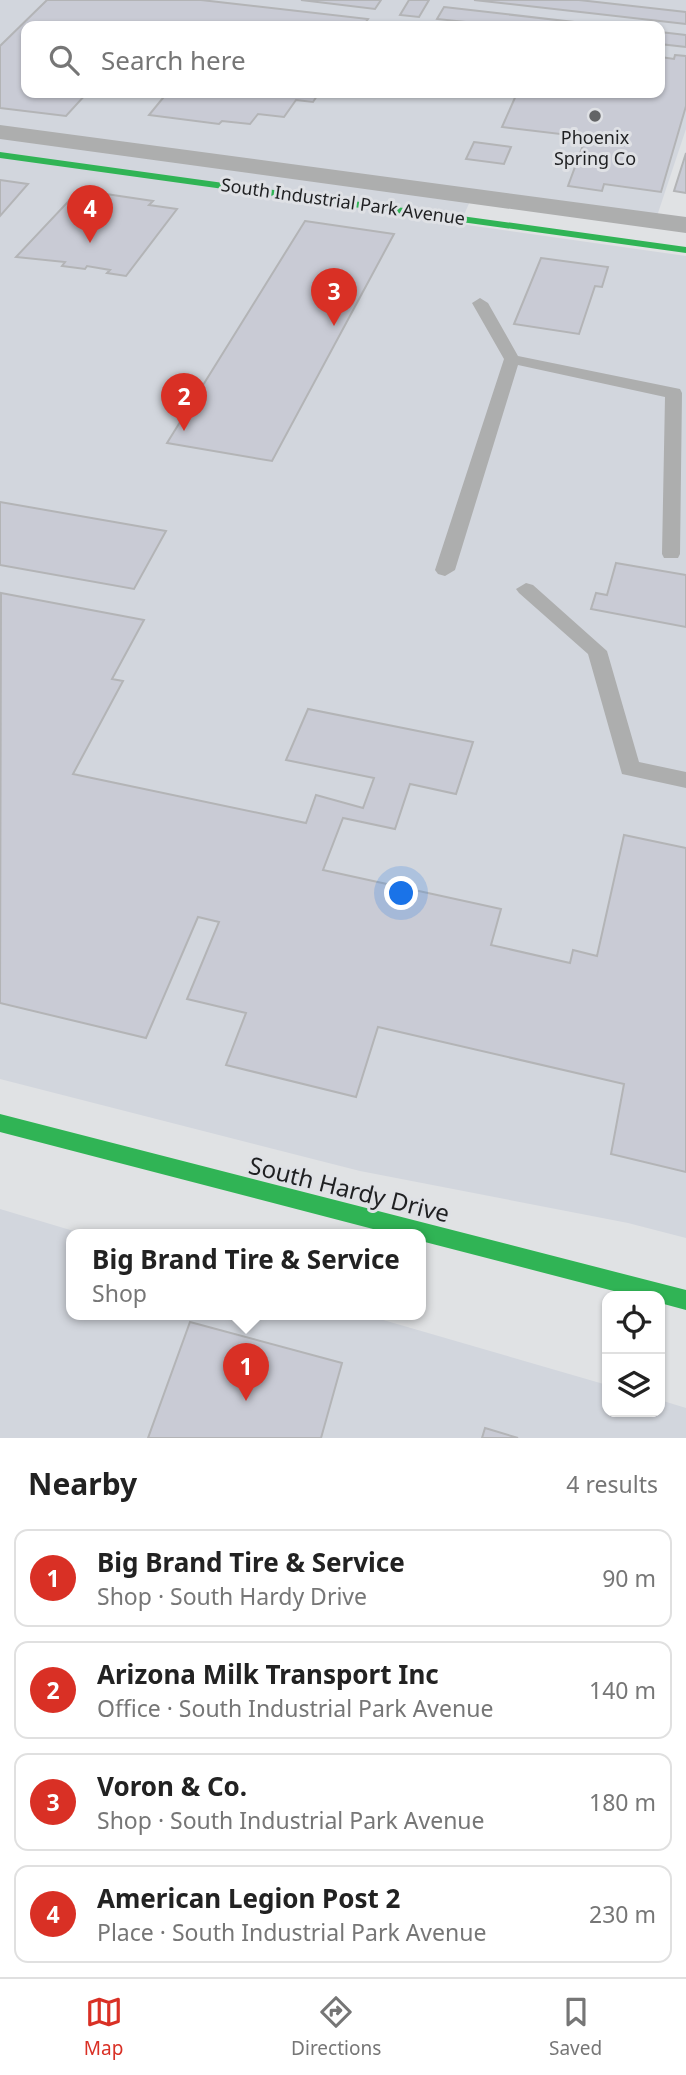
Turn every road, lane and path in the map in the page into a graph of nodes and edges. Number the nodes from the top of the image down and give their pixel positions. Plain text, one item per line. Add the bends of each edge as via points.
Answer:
1 (0, 132) edge
2 (0, 155) edge
3 (686, 225) edge
4 (686, 250) edge
5 (480, 303) dead end
6 (512, 359) junction
7 (671, 554) dead end
8 (445, 570) dead end
9 (526, 589) dead end
10 (686, 780) edge
11 (0, 1123) edge
12 (411, 1229) edge
13 (426, 1233) edge
14 (686, 1300) edge

1 - 3 street, South Industrial Park Avenue
2 - 4 street, South Industrial Park Avenue
5 - 6 lane
6 - 7 lane via 674,393
6 - 8 lane
9 - 10 lane via 597,651 630,768
11 - 12 street, South Hardy Drive
13 - 14 street, South Hardy Drive

